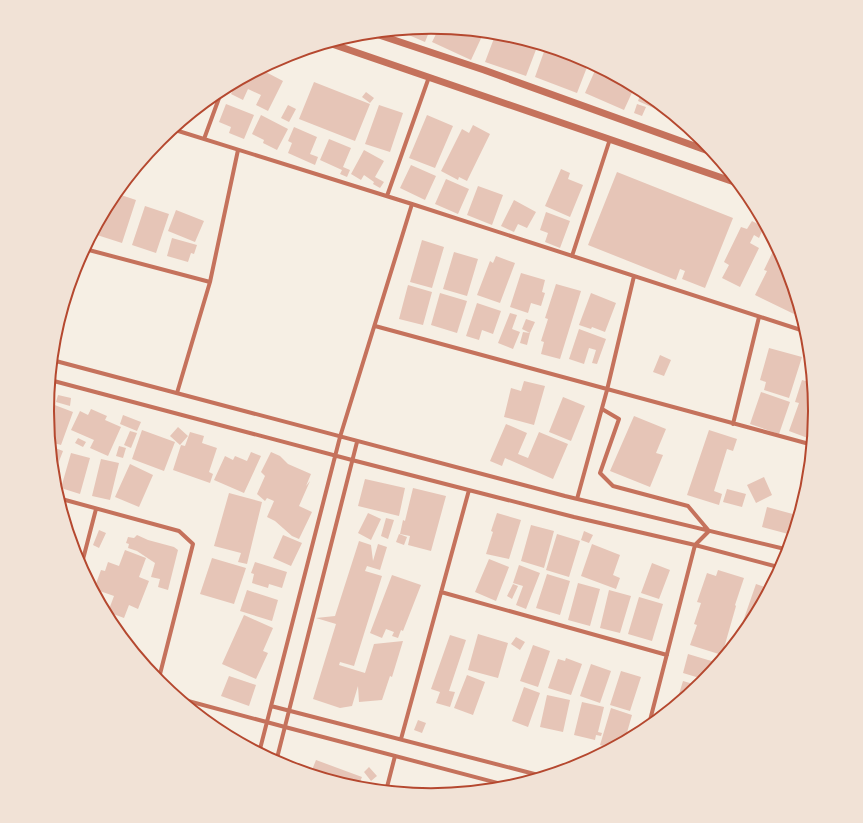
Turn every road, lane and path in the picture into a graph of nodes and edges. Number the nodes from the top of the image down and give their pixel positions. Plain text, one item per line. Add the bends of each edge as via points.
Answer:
1 (384, 37) edge
2 (338, 46) edge
3 (429, 77) junction
4 (218, 101) edge
5 (179, 131) edge
6 (204, 139) junction
7 (610, 139) junction
8 (701, 148) edge
9 (238, 150) junction
10 (730, 180) edge
11 (387, 196) junction
12 (412, 204) junction
13 (91, 250) edge
14 (572, 256) junction
15 (634, 276) junction
16 (210, 282) junction
17 (759, 317) junction
18 (375, 326) junction
19 (800, 330) edge
20 (57, 361) edge
21 (55, 381) edge
22 (607, 390) junction
23 (177, 393) junction
24 (602, 409) junction
25 (732, 424) junction
26 (340, 437) junction
27 (357, 442) junction
28 (807, 444) edge
29 (335, 456) junction
30 (352, 460) junction
31 (469, 490) junction
32 (577, 499) junction
33 (65, 500) edge
34 (96, 508) junction
35 (709, 530) junction
36 (695, 545) junction
37 (783, 548) edge
38 (84, 557) edge
39 (775, 566) edge
40 (441, 592) junction
41 (667, 655) junction
42 (160, 673) edge
43 (191, 702) edge
44 (272, 706) junction
45 (290, 711) junction
46 (651, 718) edge
47 (267, 722) junction
48 (285, 727) junction
49 (401, 739) junction
50 (260, 748) edge
51 (278, 756) edge
52 (395, 756) junction
53 (535, 774) edge
54 (498, 783) edge
55 (387, 786) edge

1 - 8 street
2 - 3 street
3 - 7 street
3 - 11 street
4 - 6 street
5 - 6 street
6 - 9 street
7 - 10 street
7 - 14 street
9 - 11 street
9 - 16 street
11 - 12 street
12 - 14 street
12 - 18 street
13 - 16 street
14 - 15 street
15 - 17 street
15 - 22 street
16 - 23 street
17 - 19 street
17 - 25 street
18 - 22 street
18 - 26 street
20 - 23 street
21 - 29 street
22 - 24 street
22 - 25 street
23 - 26 street
24 - 32 street
24 - 35 street via 619,419 600,473 612,486 688,506
25 - 28 street
26 - 27 street
26 - 29 street
27 - 30 street
27 - 32 street
29 - 30 street
29 - 44 street
30 - 31 street
30 - 45 street
31 - 36 street
31 - 40 street
32 - 35 street
33 - 34 street
34 - 38 street
34 - 42 street via 179,530 193,544
35 - 36 street
35 - 37 street
36 - 39 street
36 - 41 street
40 - 41 street
40 - 49 street
41 - 46 street
43 - 47 street
44 - 45 street
44 - 47 street
45 - 48 street
45 - 49 street
47 - 48 street
47 - 50 street
48 - 51 street
48 - 52 street
49 - 53 street
52 - 54 street
52 - 55 street

